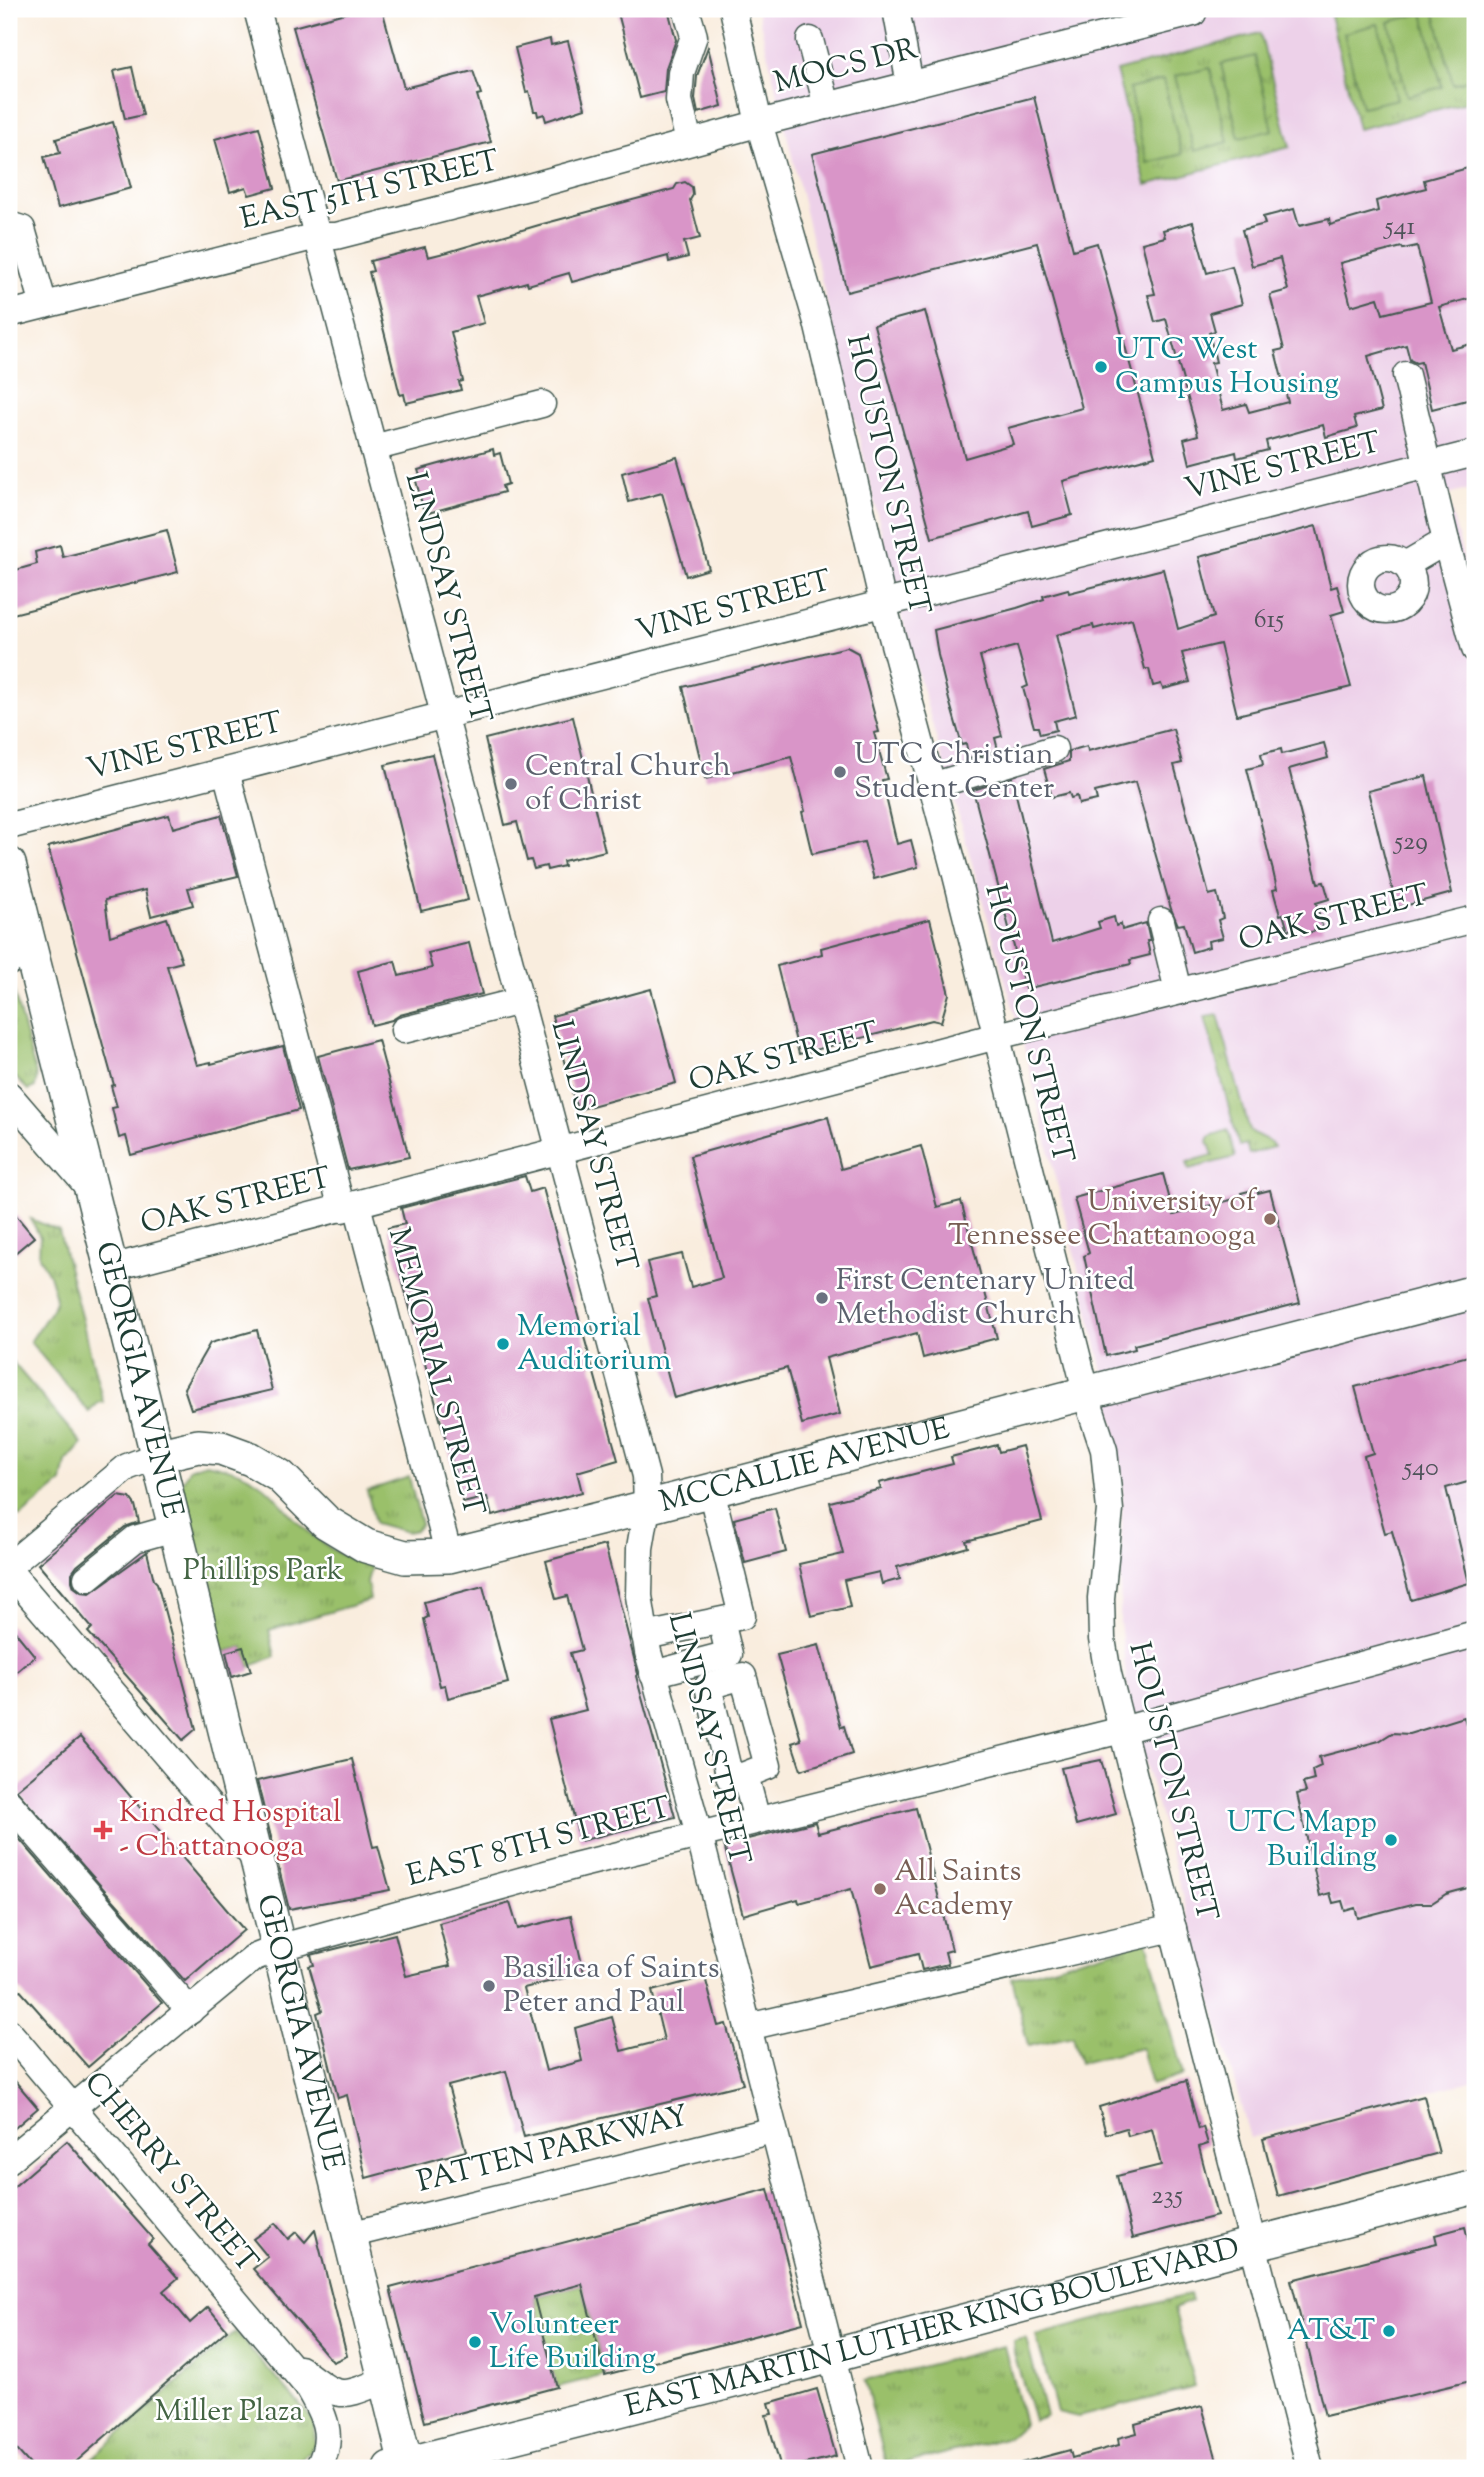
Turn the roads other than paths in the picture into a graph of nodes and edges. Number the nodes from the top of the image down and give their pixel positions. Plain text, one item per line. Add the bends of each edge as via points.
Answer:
1 (257, 9) edge
2 (686, 9) edge
3 (715, 9) edge
4 (733, 9) edge
5 (896, 9) edge
6 (1194, 13) dead end
7 (810, 40) dead end
8 (910, 85) junction
9 (827, 106) junction
10 (752, 125) junction
11 (689, 142) junction
12 (9, 225) edge
13 (317, 236) junction
14 (19, 261) edge
15 (44, 305) junction
16 (9, 314) edge
17 (1406, 375) dead end
18 (542, 404) dead end
19 (373, 448) junction
20 (1475, 453) edge
21 (1427, 465) junction
22 (1446, 541) junction
23 (1405, 565) dead end
24 (883, 603) junction
25 (1475, 649) edge
26 (444, 716) junction
27 (1054, 749) dead end
28 (226, 771) junction
29 (932, 786) junction
30 (9, 826) edge
31 (9, 864) edge
32 (1475, 919) edge
33 (1161, 921) dead end
34 (19, 954) edge
35 (1178, 991) junction
36 (520, 1001) junction
37 (404, 1030) dead end
38 (997, 1035) junction
39 (9, 1095) edge
40 (560, 1152) junction
41 (91, 1189) junction
42 (350, 1207) junction
43 (111, 1268) junction
44 (1475, 1292) edge
45 (1088, 1393) junction
46 (156, 1456) junction
47 (711, 1490) junction
48 (647, 1507) junction
49 (174, 1528) junction
50 (449, 1556) junction
51 (9, 1566) edge
52 (9, 1572) edge
53 (87, 1578) dead end
54 (721, 1621) junction
55 (1475, 1634) edge
56 (645, 1636) junction
57 (653, 1674) junction
58 (1122, 1730) junction
59 (745, 1775) dead end
60 (238, 1784) junction
61 (9, 1803) edge
62 (213, 1810) junction
63 (757, 1820) junction
64 (699, 1834) junction
65 (257, 1861) junction
66 (1173, 1928) junction
67 (278, 1948) junction
68 (190, 2011) junction
69 (748, 2027) junction
70 (9, 2032) edge
71 (72, 2109) junction
72 (774, 2130) junction
73 (9, 2160) edge
74 (1475, 2187) edge
75 (349, 2235) junction
76 (1253, 2244) junction
77 (282, 2355) junction
78 (832, 2356) junction
79 (385, 2381) junction
80 (401, 2467) edge
81 (318, 2468) edge
82 (860, 2468) edge
83 (1310, 2468) edge

1 - 13 street, LINDSAY STREET
2 - 11 street via 694,36 681,73 680,100
3 - 10 street
4 - 10 street, HOUSTON STREET
5 - 8 street
6 - 8 street, MOCS DR
7 - 9 street
8 - 9 street, MOCS DR
9 - 10 street, MOCS DR
10 - 11 street, EAST 5TH STREET
10 - 24 street, HOUSTON STREET via 817,322
11 - 13 street, EAST 5TH STREET via 336,236
12 - 14 street via 22,229
13 - 15 street, EAST 5TH STREET
13 - 19 street, LINDSAY STREET
14 - 15 street
15 - 16 street, EAST 5TH STREET
17 - 21 street
18 - 19 street
19 - 26 street, LINDSAY STREET
20 - 21 street, VINE STREET
21 - 22 street
21 - 24 street, VINE STREET
22 - 23 street
22 - 25 street
24 - 26 street, VINE STREET
24 - 29 street, HOUSTON STREET
26 - 28 street, VINE STREET
26 - 36 street, LINDSAY STREET
27 - 29 street
28 - 30 street, VINE STREET
28 - 42 street, MEMORIAL STREET
29 - 38 street, HOUSTON STREET
31 - 34 main road, GEORGIA AVENUE
32 - 35 street, OAK STREET
33 - 35 street
34 - 41 main road, GEORGIA AVENUE
35 - 38 street, OAK STREET
36 - 37 street
36 - 40 street, LINDSAY STREET
38 - 40 street, OAK STREET
38 - 45 street, HOUSTON STREET
39 - 41 street
40 - 42 street, OAK STREET
40 - 48 street, LINDSAY STREET via 646,1476
41 - 43 main road, GEORGIA AVENUE
42 - 43 street, OAK STREET
42 - 50 street, MEMORIAL STREET
43 - 46 main road, GEORGIA AVENUE
44 - 45 main road, MCCALLIE AVENUE
45 - 47 main road, MCCALLIE AVENUE
45 - 58 street, HOUSTON STREET via 1104,1450 1110,1510 1101,1598 1102,1639
46 - 49 main road, GEORGIA AVENUE
46 - 50 main road, MCCALLIE AVENUE via 198,1446 221,1448 280,1476 326,1522 366,1546 405,1557
46 - 51 street via 127,1467
47 - 48 main road, MCCALLIE AVENUE
47 - 54 street via 742,1616
48 - 50 main road, MCCALLIE AVENUE
48 - 56 street, LINDSAY STREET via 639,1596
49 - 53 street via 135,1539
49 - 60 main road, GEORGIA AVENUE
52 - 62 street
54 - 56 street
54 - 57 street via 729,1654
55 - 58 street, EAST 8TH STREET
56 - 57 street, LINDSAY STREET
57 - 64 street, LINDSAY STREET
58 - 63 street, EAST 8TH STREET
58 - 66 street, HOUSTON STREET
59 - 63 street
60 - 62 street via 231,1808 220,1813
60 - 65 main road, GEORGIA AVENUE
61 - 68 street
62 - 65 street
63 - 64 street, EAST 8TH STREET
64 - 67 street, EAST 8TH STREET
64 - 69 street, LINDSAY STREET
65 - 67 main road, GEORGIA AVENUE
66 - 69 street
66 - 76 street, HOUSTON STREET
67 - 68 street, EAST 8TH STREET via 253,1958
67 - 75 main road, GEORGIA AVENUE
68 - 71 street, EAST 8TH STREET
69 - 72 street, LINDSAY STREET
70 - 71 street, CHERRY STREET
71 - 73 street, EAST 8TH STREET
71 - 77 street, CHERRY STREET
72 - 75 street, PATTEN PARKWAY
72 - 78 street, LINDSAY STREET
74 - 76 main road, EAST MARTIN LUTHER KING BOULEVARD
75 - 79 main road, GEORGIA AVENUE
76 - 78 main road, EAST MARTIN LUTHER KING BOULEVARD
76 - 83 street, HOUSTON STREET
77 - 79 street, CHERRY STREET via 336,2392 356,2393
77 - 81 street, CHERRY STREET via 322,2412 328,2435
78 - 80 main road, EAST MARTIN LUTHER KING BOULEVARD
78 - 82 street, LINDSAY STREET
79 - 80 main road, GEORGIA AVENUE

